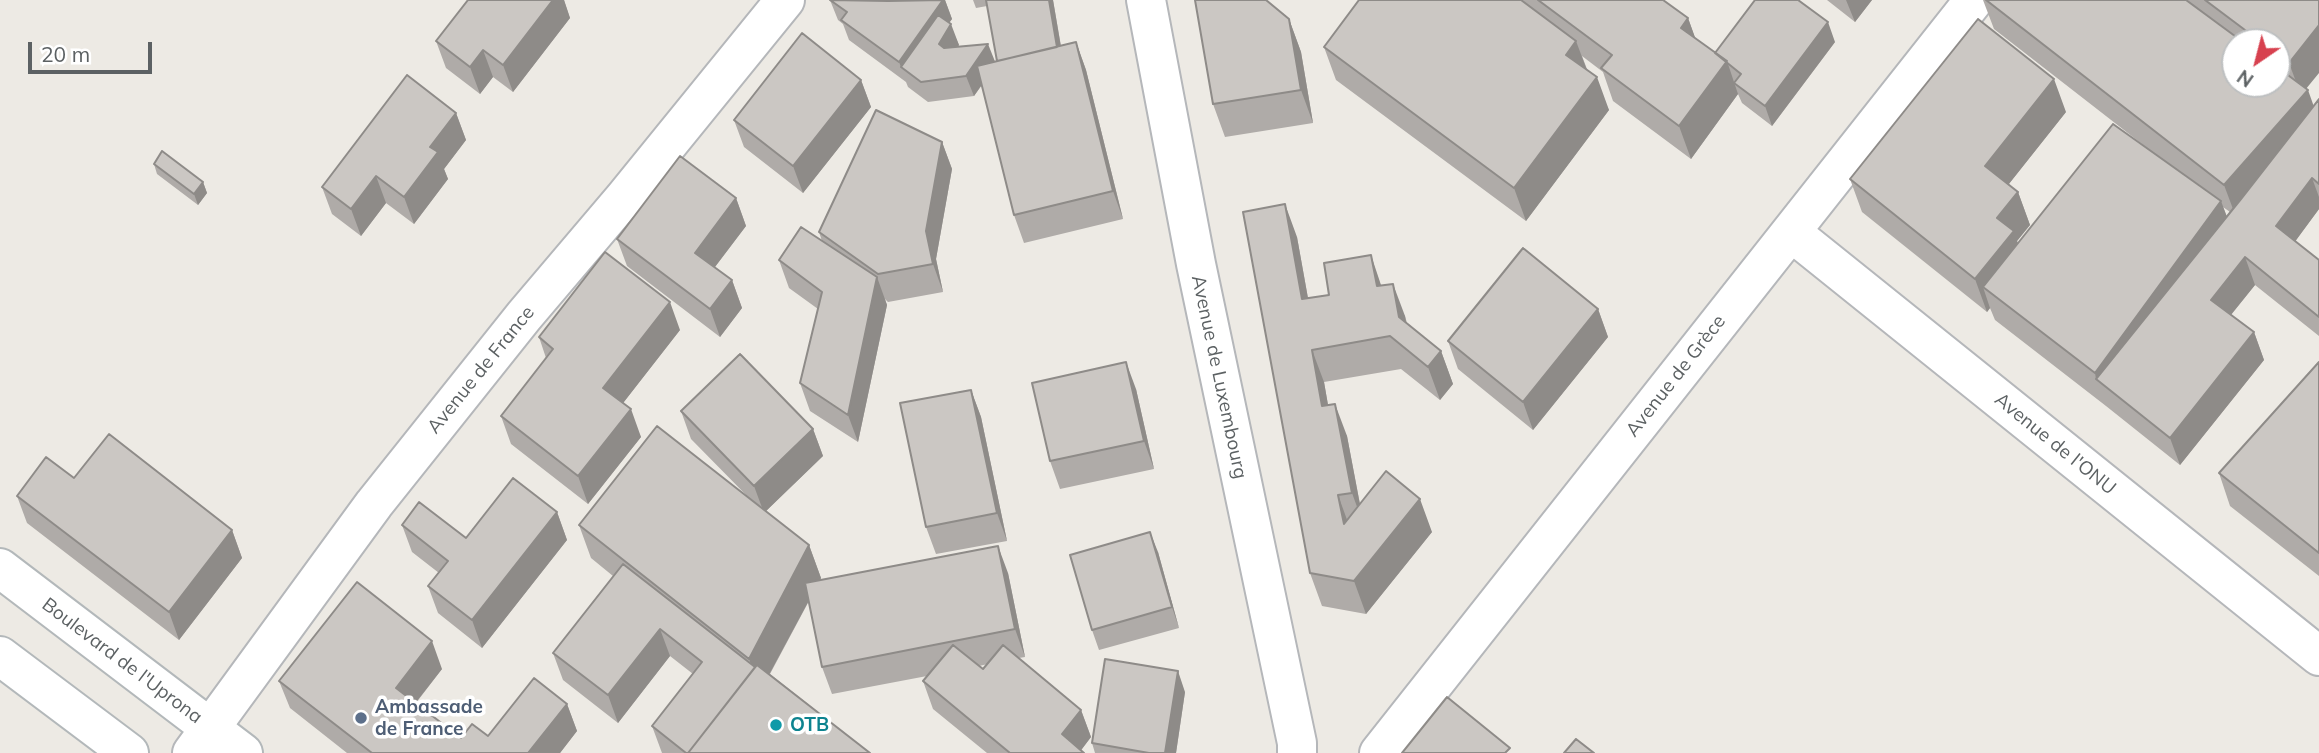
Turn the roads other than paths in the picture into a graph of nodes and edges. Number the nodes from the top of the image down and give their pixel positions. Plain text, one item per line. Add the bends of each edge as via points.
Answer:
1 (785, 0) edge
2 (1146, 0) edge
3 (1975, 0) edge
4 (1791, 232) junction
5 (0, 568) edge
6 (0, 656) edge
7 (2319, 656) edge
8 (201, 740) edge
9 (129, 753) edge
10 (243, 753) edge
11 (1297, 753) edge
12 (1378, 753) edge

1 - 8 street, Avenue de France via 373,504
2 - 11 street, Avenue de Luxembourg
3 - 4 street, Avenue de Grèce
4 - 7 street, Avenue de l'ONU
4 - 12 street, Avenue de Grèce
5 - 8 street, Boulevard de l'Uprona
6 - 9 street
8 - 10 street, Boulevard de l'Uprona

